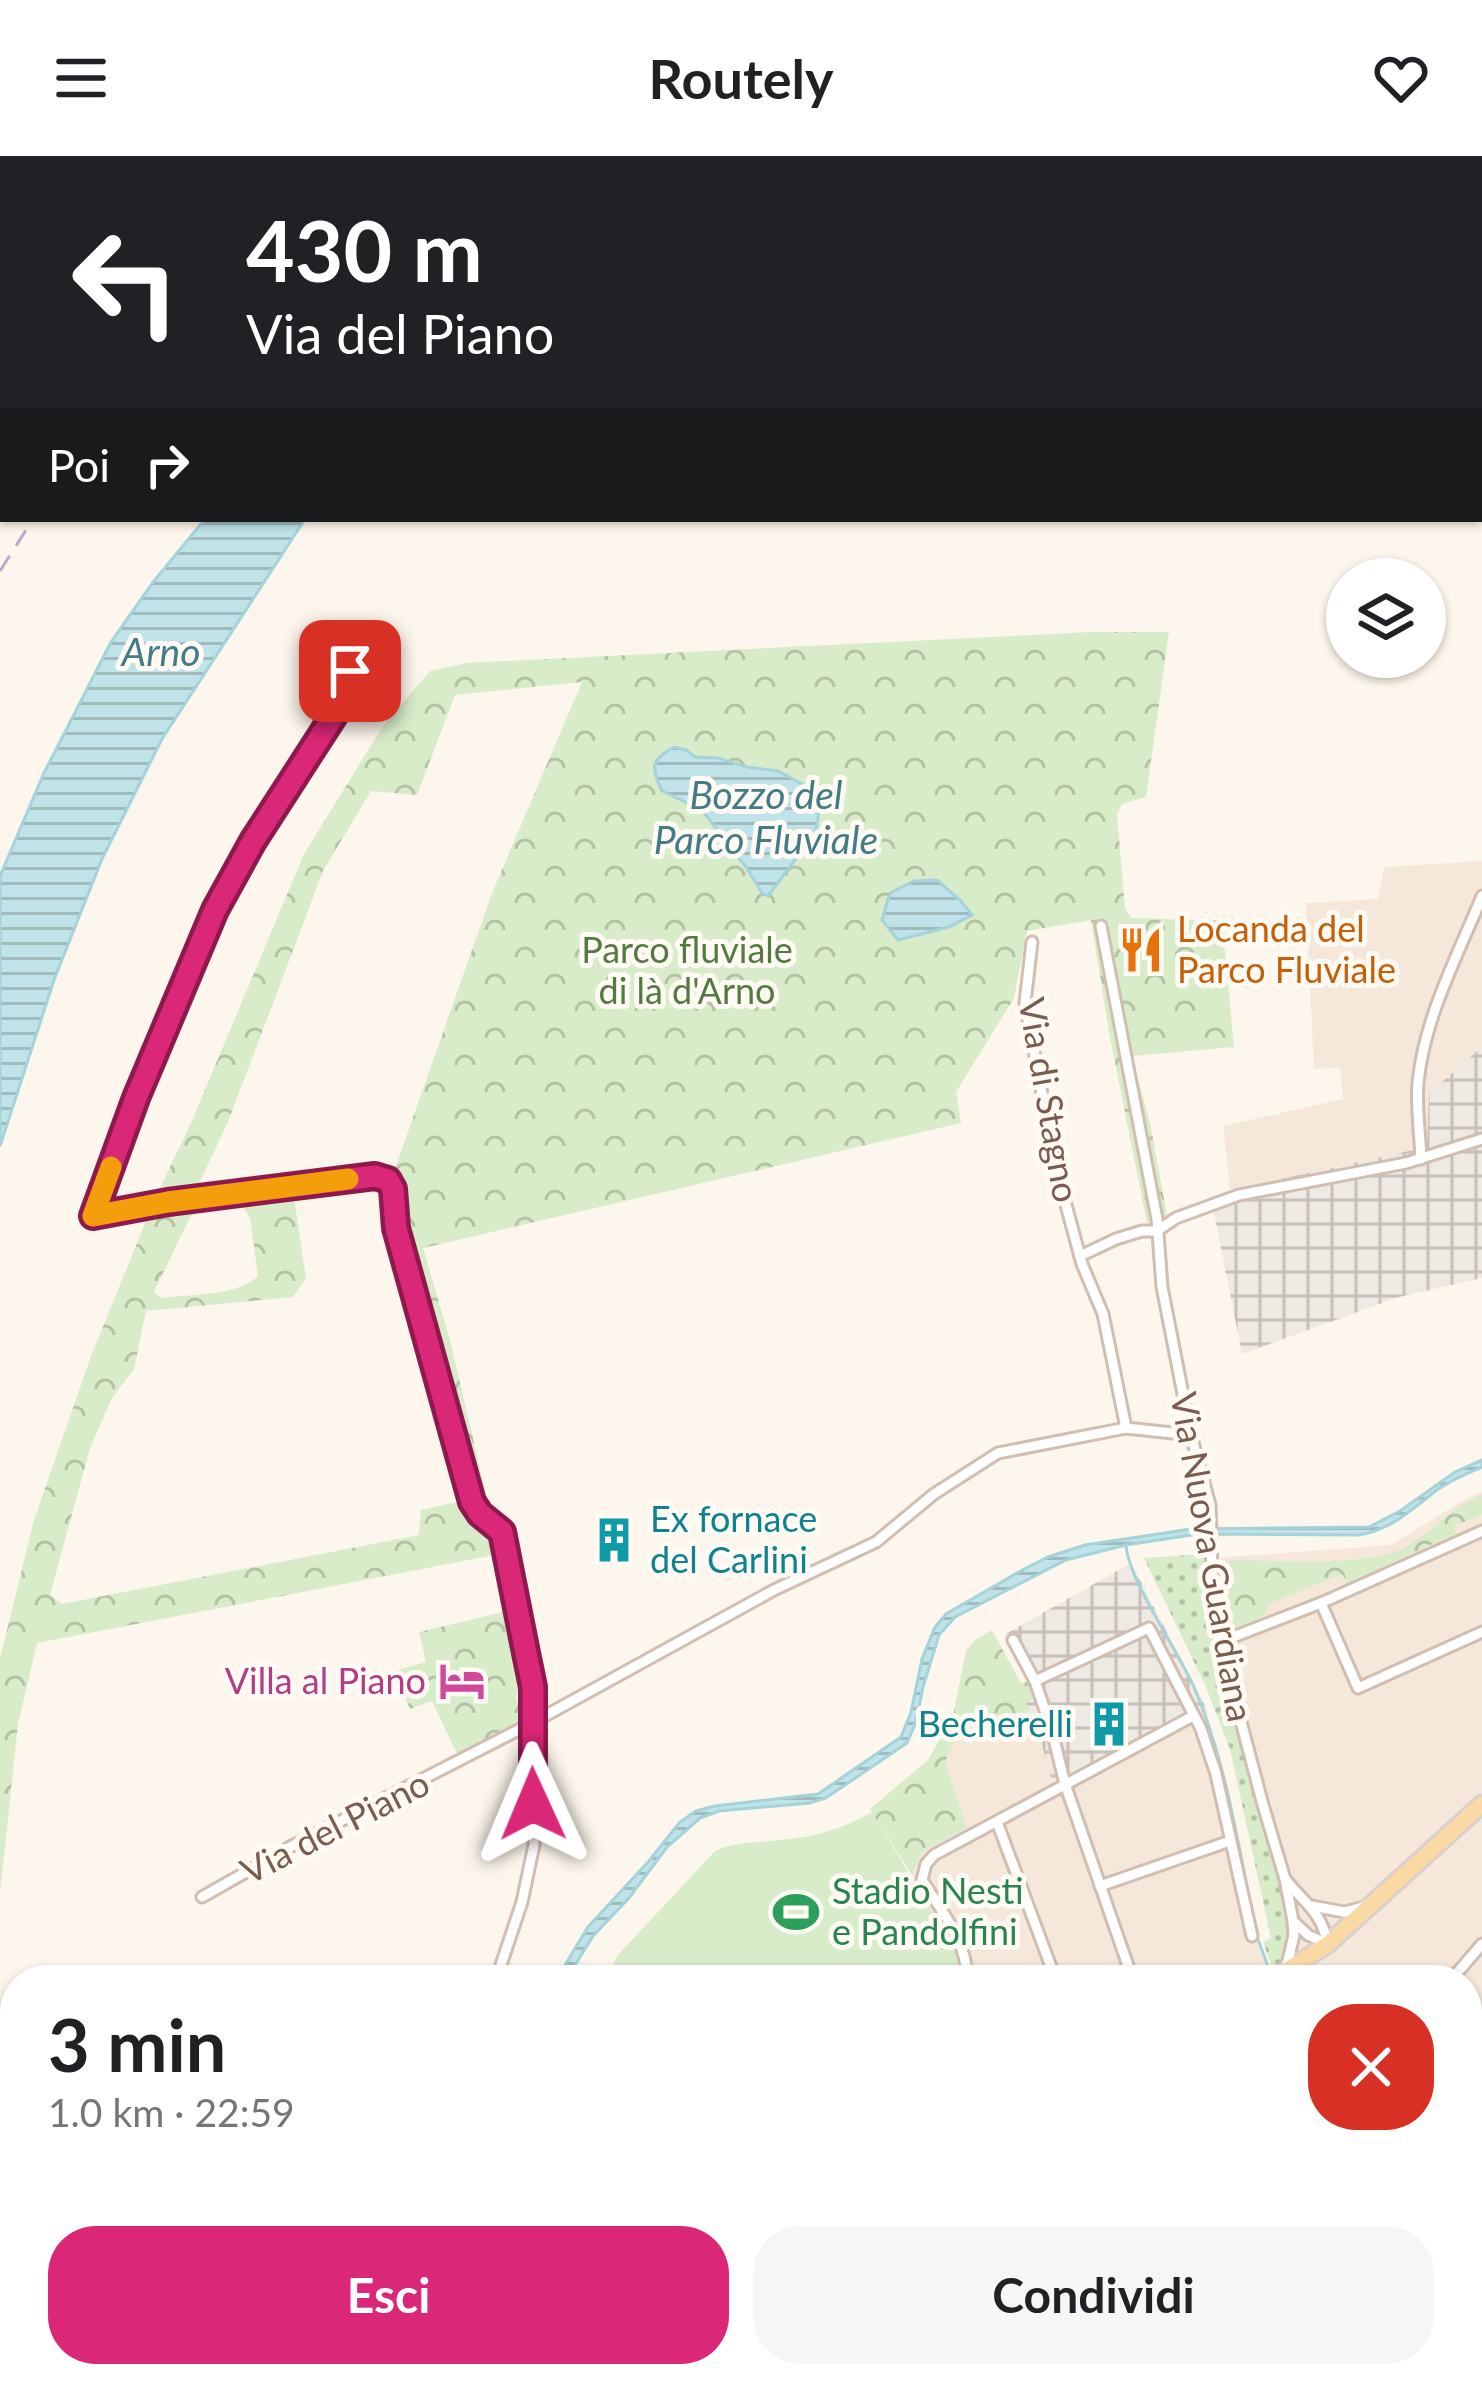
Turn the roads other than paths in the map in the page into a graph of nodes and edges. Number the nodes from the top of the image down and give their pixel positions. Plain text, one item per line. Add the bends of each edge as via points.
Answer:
1 (350, 671) dead end
2 (1482, 896) edge
3 (1101, 926) dead end
4 (1032, 942) dead end
5 (1482, 1139) edge
6 (1421, 1159) junction
7 (1157, 1231) junction
8 (1080, 1256) junction
9 (1126, 1428) junction
10 (1191, 1435) junction
11 (1482, 1531) edge
12 (1321, 1603) junction
13 (1482, 1632) edge
14 (1013, 1640) dead end
15 (1220, 1642) junction
16 (1035, 1681) junction
17 (1193, 1716) junction
18 (532, 1724) junction
19 (1065, 1784) junction
20 (1482, 1804) edge
21 (997, 1822) junction
22 (1230, 1841) junction
23 (1285, 1879) junction
24 (1100, 1886) junction
25 (202, 1897) dead end
26 (1380, 1899) junction
27 (1312, 1906) junction
28 (1293, 1921) junction
29 (1252, 1936) dead end
30 (1328, 1944) junction
31 (501, 1965) edge
32 (967, 1965) edge
33 (1050, 1965) edge
34 (1128, 1965) edge
35 (1286, 1965) edge
36 (1300, 1965) edge

1 - 18 street via 344,700 215,910 93,1216 388,1180 472,1502 502,1532 533,1687
2 - 6 street via 1422,1060
3 - 7 street, Via Nuova Guardiana
4 - 8 street, Via di Stagno via 1025,1003
5 - 6 street, Via di Stagno
6 - 7 street, Via di Stagno via 1239,1195
7 - 8 street, Via di Stagno
7 - 10 street, Via Nuova Guardiana
8 - 9 street, Via di Stagno via 1103,1314
9 - 10 street
9 - 18 street via 998,1453 876,1542
10 - 15 street, Via Nuova Guardiana via 1210,1504
11 - 12 street
12 - 13 street via 1358,1688
12 - 15 street
14 - 16 street
15 - 23 street, Via Nuova Guardiana
16 - 17 street via 1149,1628
16 - 19 street
17 - 19 street
17 - 22 street
18 - 25 street, Via del Piano
18 - 31 street via 534,1845
19 - 21 street
19 - 24 street
20 - 26 main road
21 - 32 street via 934,1856 922,1880
21 - 33 street
22 - 24 street
22 - 29 street
23 - 27 street, Via Nuova Guardiana
23 - 28 street, Via Nuova Guardiana
24 - 34 street
26 - 27 street via 1344,1912
26 - 30 main road
27 - 30 street, Via Nuova Guardiana
28 - 30 street
28 - 35 street, Via Nuova Guardiana
30 - 36 main road

